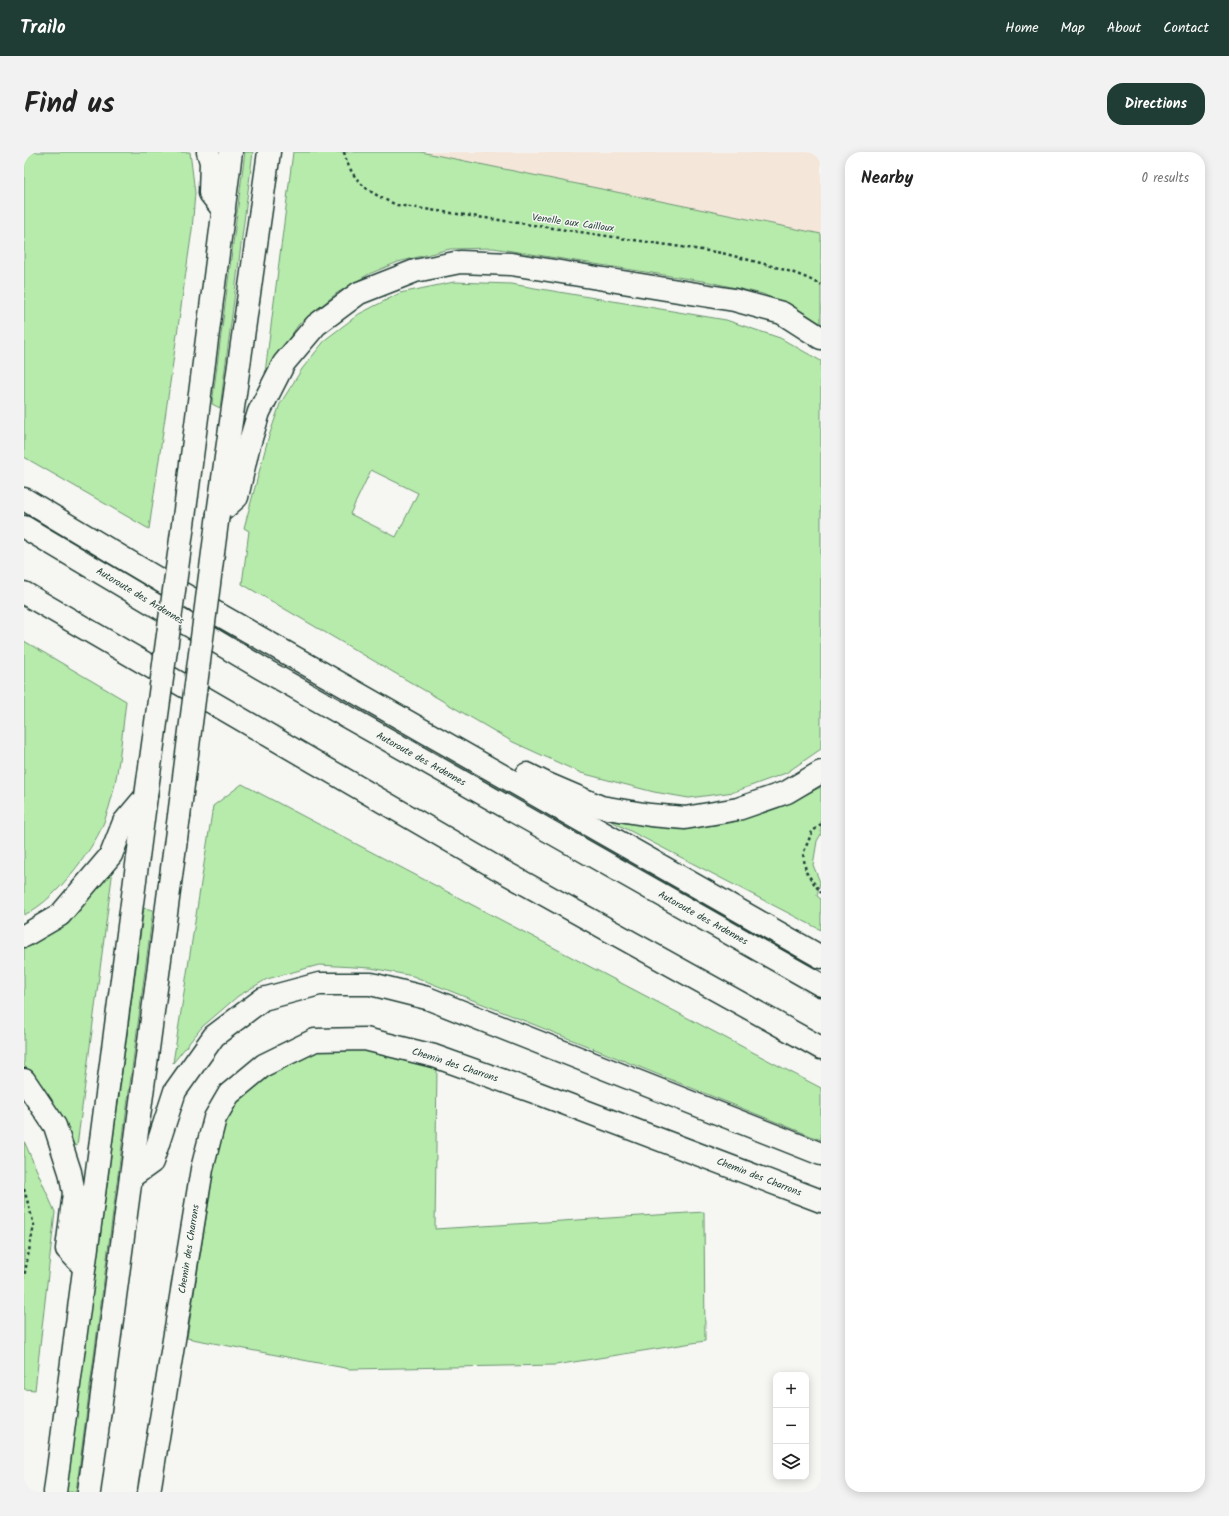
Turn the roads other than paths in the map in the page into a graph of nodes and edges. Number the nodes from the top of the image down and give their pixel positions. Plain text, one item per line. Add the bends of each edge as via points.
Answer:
1 (208, 152) edge
2 (231, 152) edge
3 (269, 152) edge
4 (224, 211) junction
5 (821, 338) edge
6 (24, 499) edge
7 (218, 514) junction
8 (24, 527) edge
9 (24, 593) edge
10 (183, 594) junction
11 (821, 772) edge
12 (146, 796) junction
13 (24, 936) edge
14 (821, 957) edge
15 (821, 985) edge
16 (821, 1048) edge
17 (24, 1080) edge
18 (821, 1154) edge
19 (131, 1177) junction
20 (821, 1201) edge
21 (84, 1267) junction
22 (55, 1492) edge
23 (89, 1492) edge
24 (149, 1492) edge

1 - 4 main road via 211,162 210,193
2 - 4 main road
3 - 7 main road
4 - 12 main road, bridge
5 - 7 main road via 782,313 726,299 511,264 460,262 415,271 360,293 316,325 284,363 259,412 237,497
6 - 10 main road
7 - 19 main road, bridge
8 - 15 main road, Autoroute des Ardennes via 262,668
9 - 16 main road via 497,868
10 - 11 main road via 219,602 545,784 601,807 686,818 738,809 787,792
10 - 14 main road
12 - 13 main road via 124,822 111,855 60,915
12 - 21 main road
17 - 21 main road via 55,1126 70,1172 74,1193 67,1249
18 - 19 main road via 427,998 371,984 319,984 263,999 214,1036 175,1091 152,1162
19 - 23 main road
20 - 24 main road, Chemin des Charrons via 434,1056 365,1039 315,1040 264,1065 228,1094 215,1118 202,1169
21 - 22 main road

